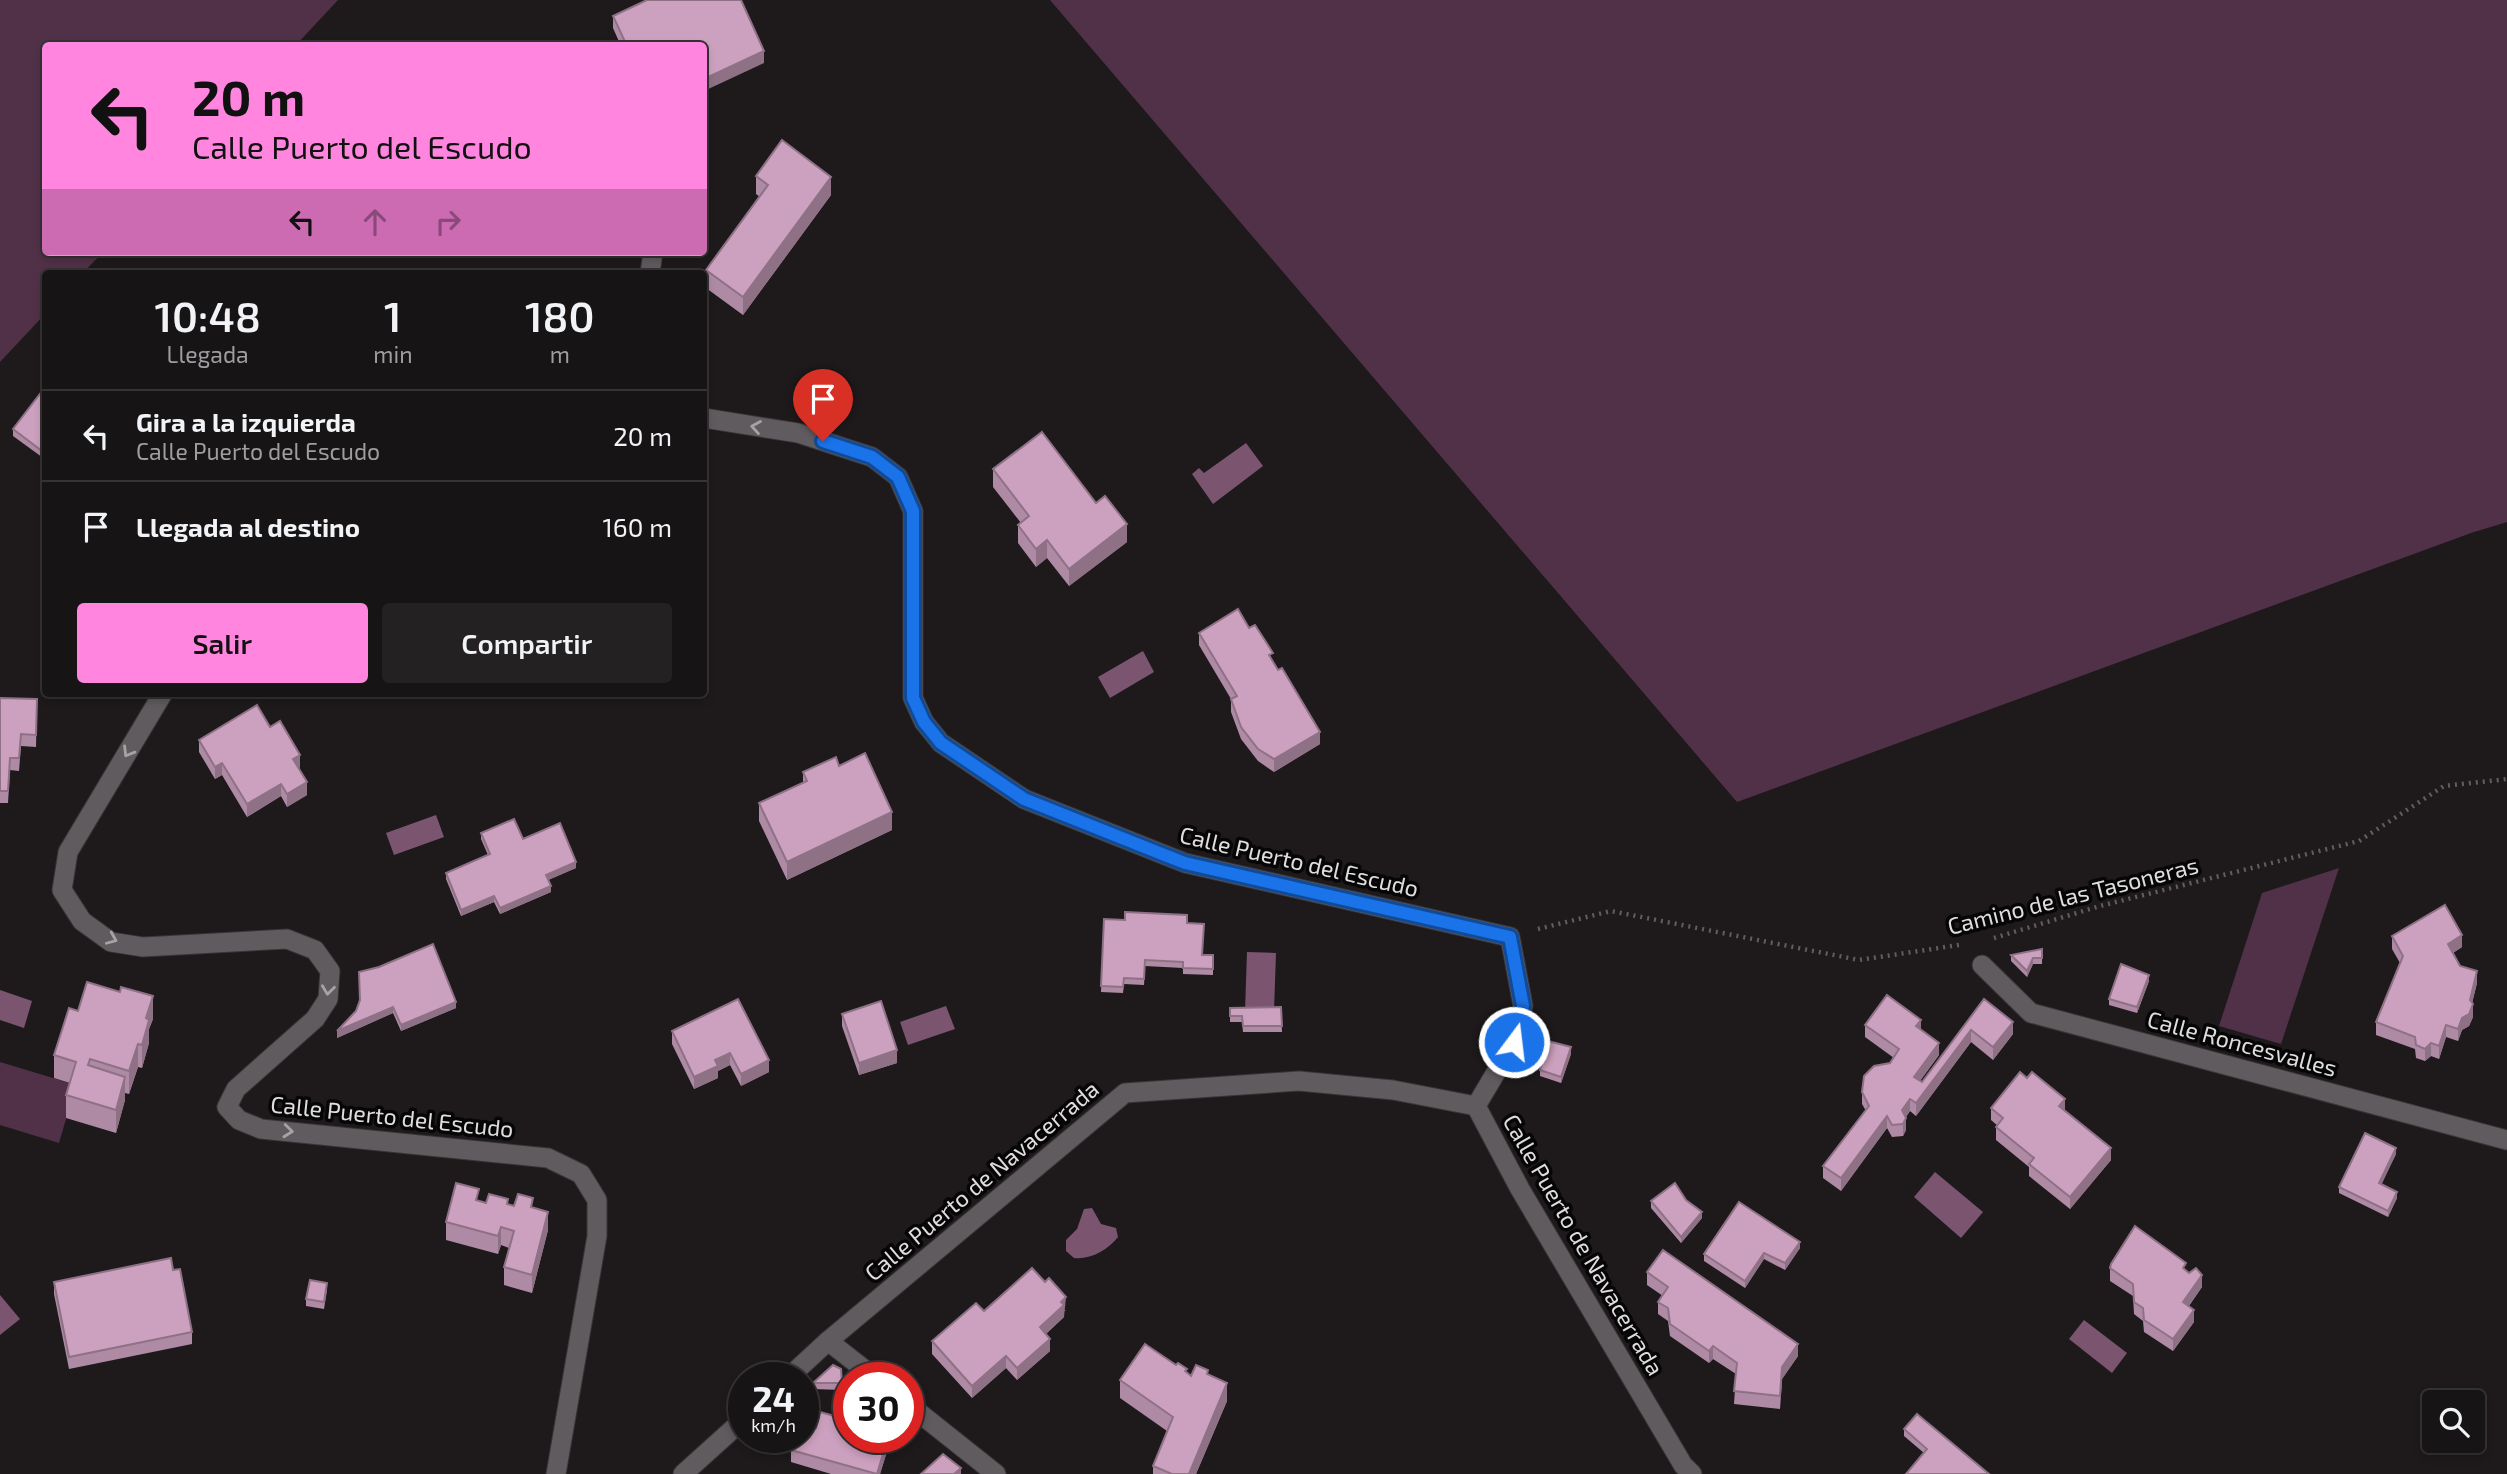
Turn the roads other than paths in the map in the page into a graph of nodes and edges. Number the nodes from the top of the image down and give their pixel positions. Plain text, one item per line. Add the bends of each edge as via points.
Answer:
1 (707, 418) edge
2 (161, 697) edge
3 (1982, 965) dead end
4 (1476, 1106) junction
5 (2507, 1140) edge
6 (828, 1341) junction
7 (805, 1362) edge
8 (855, 1362) edge
9 (924, 1417) edge
10 (728, 1433) edge
11 (558, 1472) edge
12 (683, 1474) edge
13 (996, 1474) edge
14 (1692, 1474) edge

4 -> 1 street, Calle Puerto del Escudo via 1514,1042 1523,1006 1510,937 1185,863 1024,799 941,743 913,698 913,511 898,477 872,457 798,433
2 -> 11 street, Calle Puerto del Escudo via 68,852 62,890 82,921 111,942 143,947 287,939 315,950 330,971 328,999 315,1020 236,1088 227,1107 239,1120 261,1129 548,1158 581,1174 597,1200 597,1236
3 - 5 street, Calle Roncesvalles via 2031,1013
4 - 6 street, Calle Puerto de Navacerrada via 1393,1090 1299,1082 1125,1093
4 - 14 street, Calle Puerto de Navacerrada via 1520,1189
6 - 7 street, Calle Puerto de Navacerrada
6 - 8 street
9 - 13 street
10 - 12 street

